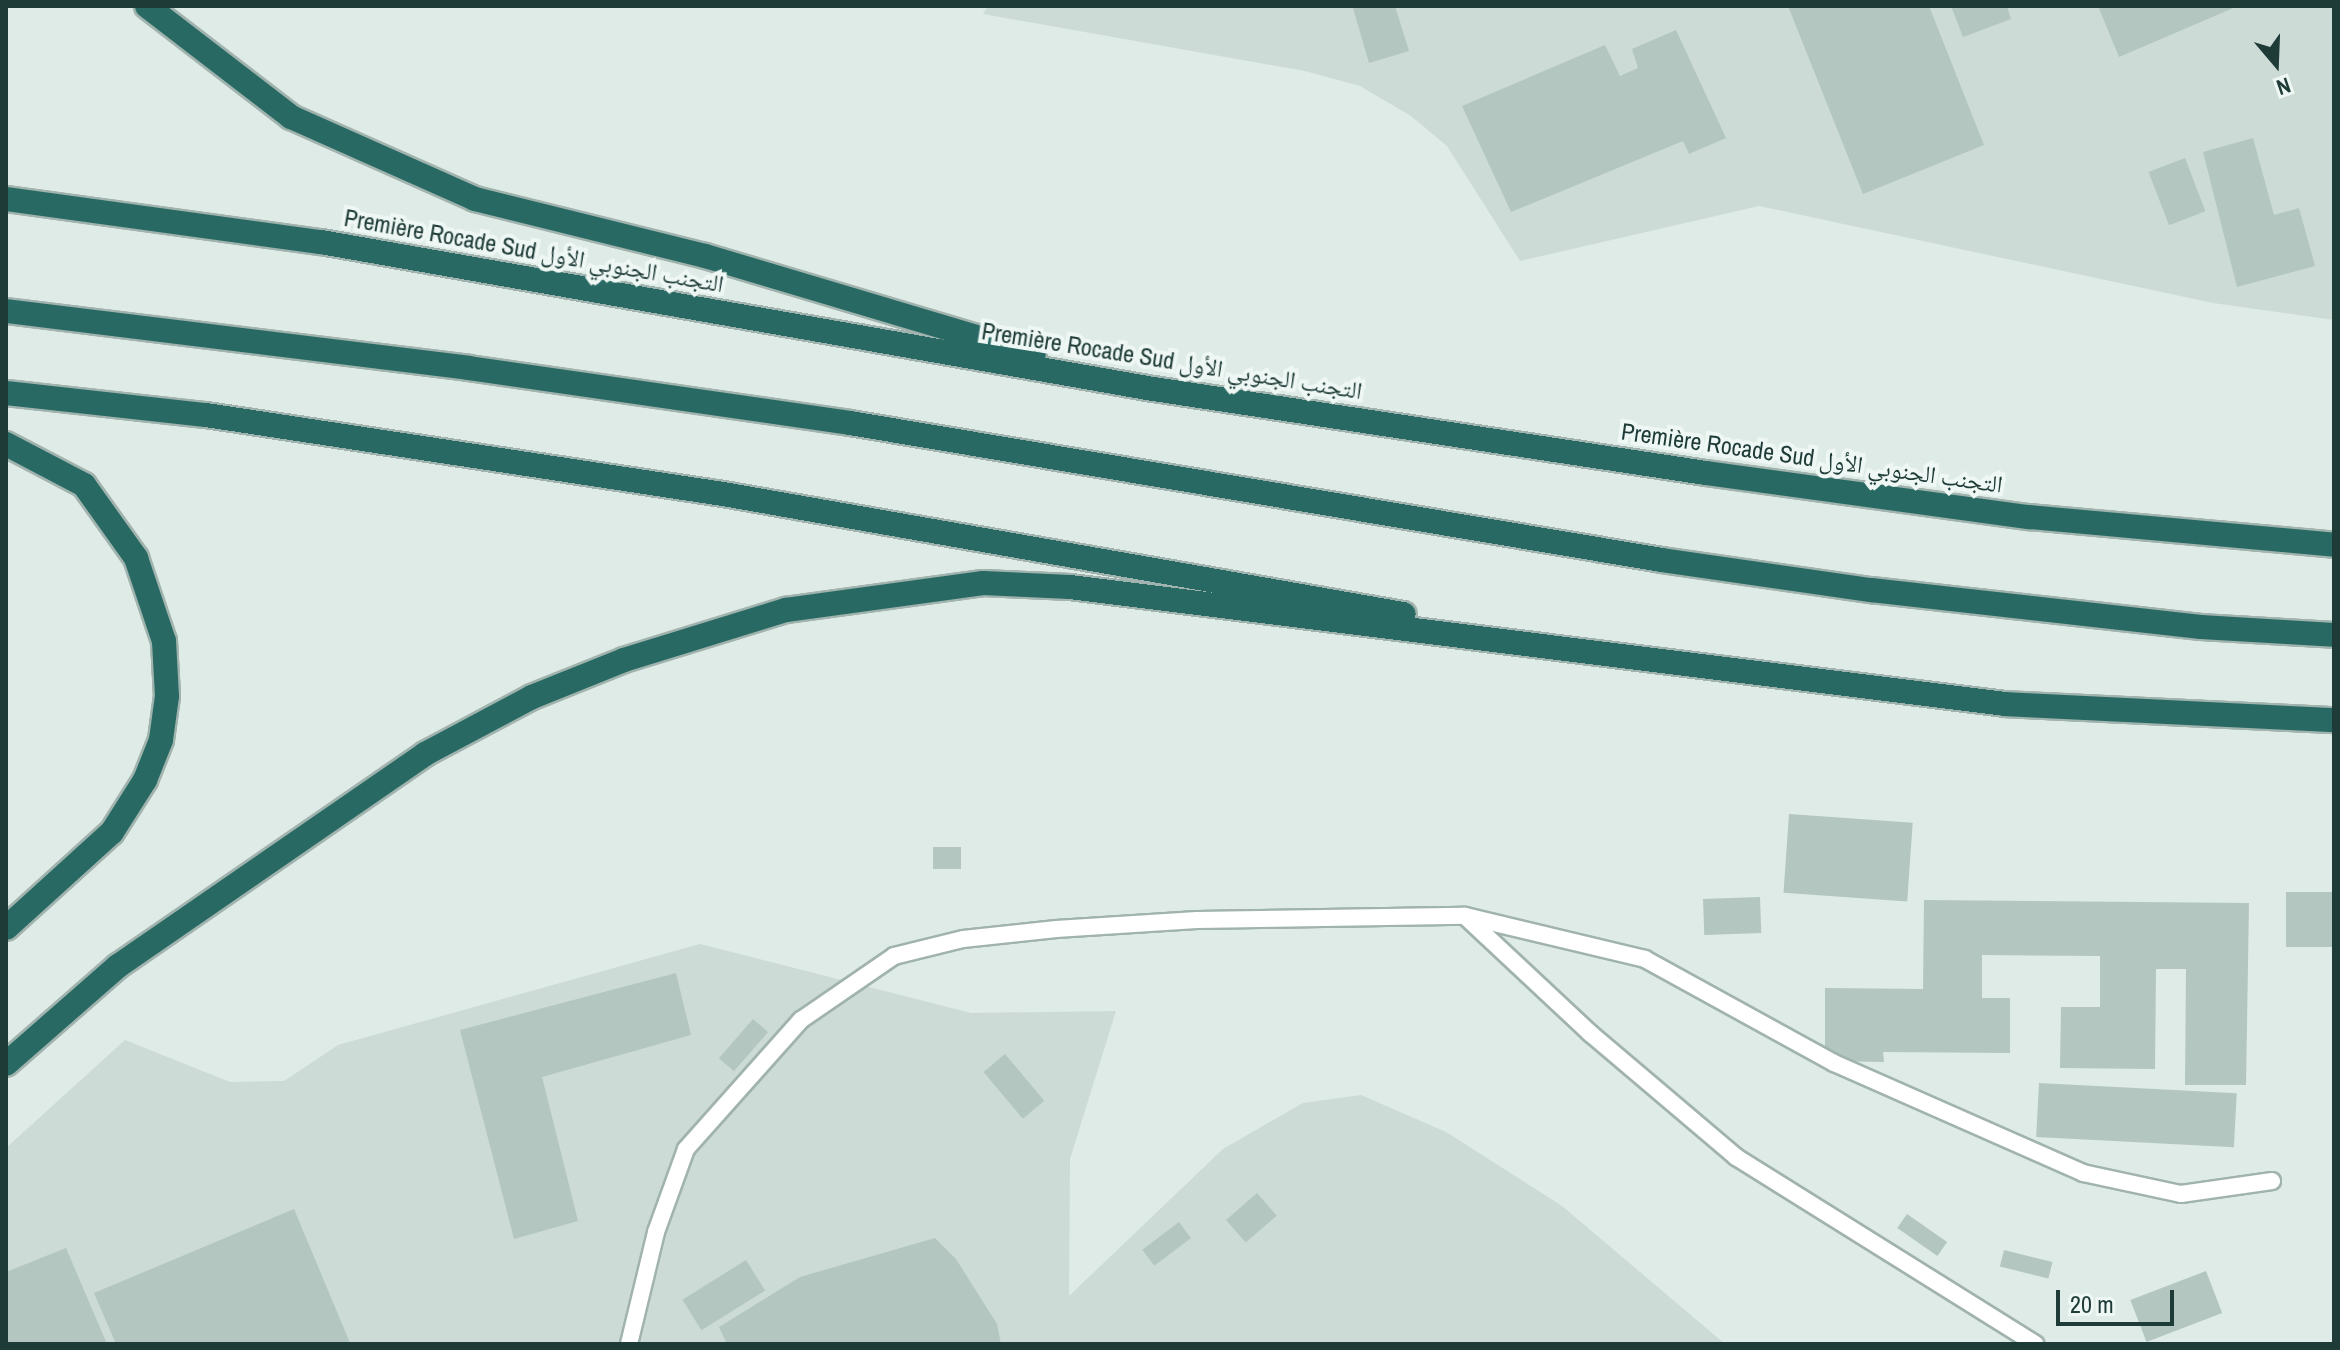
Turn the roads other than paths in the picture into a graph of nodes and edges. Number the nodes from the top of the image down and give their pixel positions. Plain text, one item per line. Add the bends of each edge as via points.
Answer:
1 (147, 6) edge
2 (6, 199) edge
3 (6, 311) edge
4 (1147, 388) junction
5 (6, 393) edge
6 (6, 444) edge
7 (2334, 545) edge
8 (2334, 635) edge
9 (1661, 661) junction
10 (2334, 720) edge
11 (1465, 916) junction
12 (6, 928) edge
13 (6, 1064) edge
14 (2272, 1181) dead end
15 (629, 1344) edge
16 (2035, 1344) edge

1 - 4 highway via 291,117 475,199 705,256
2 - 4 highway, Première Rocade Sud التجنب الجنوبي الأول via 321,242
3 - 8 highway via 438,364 850,423 1871,590 2201,627
4 - 7 highway, Première Rocade Sud التجنب الجنوبي الأول via 2014,515
5 - 9 highway via 206,415 723,494
6 - 12 highway via 84,485 136,558 164,641 167,696 161,740 145,780 112,832
9 - 10 highway via 2005,704
9 - 13 highway via 1070,587 983,583 786,610 624,660 532,697 425,754 118,966
11 - 14 lane via 1645,959 1834,1063 2083,1173 2181,1194
11 - 15 lane via 1197,920 1056,929 963,939 894,956 801,1020 686,1149 656,1232
11 - 16 lane via 1590,1033 1736,1157

